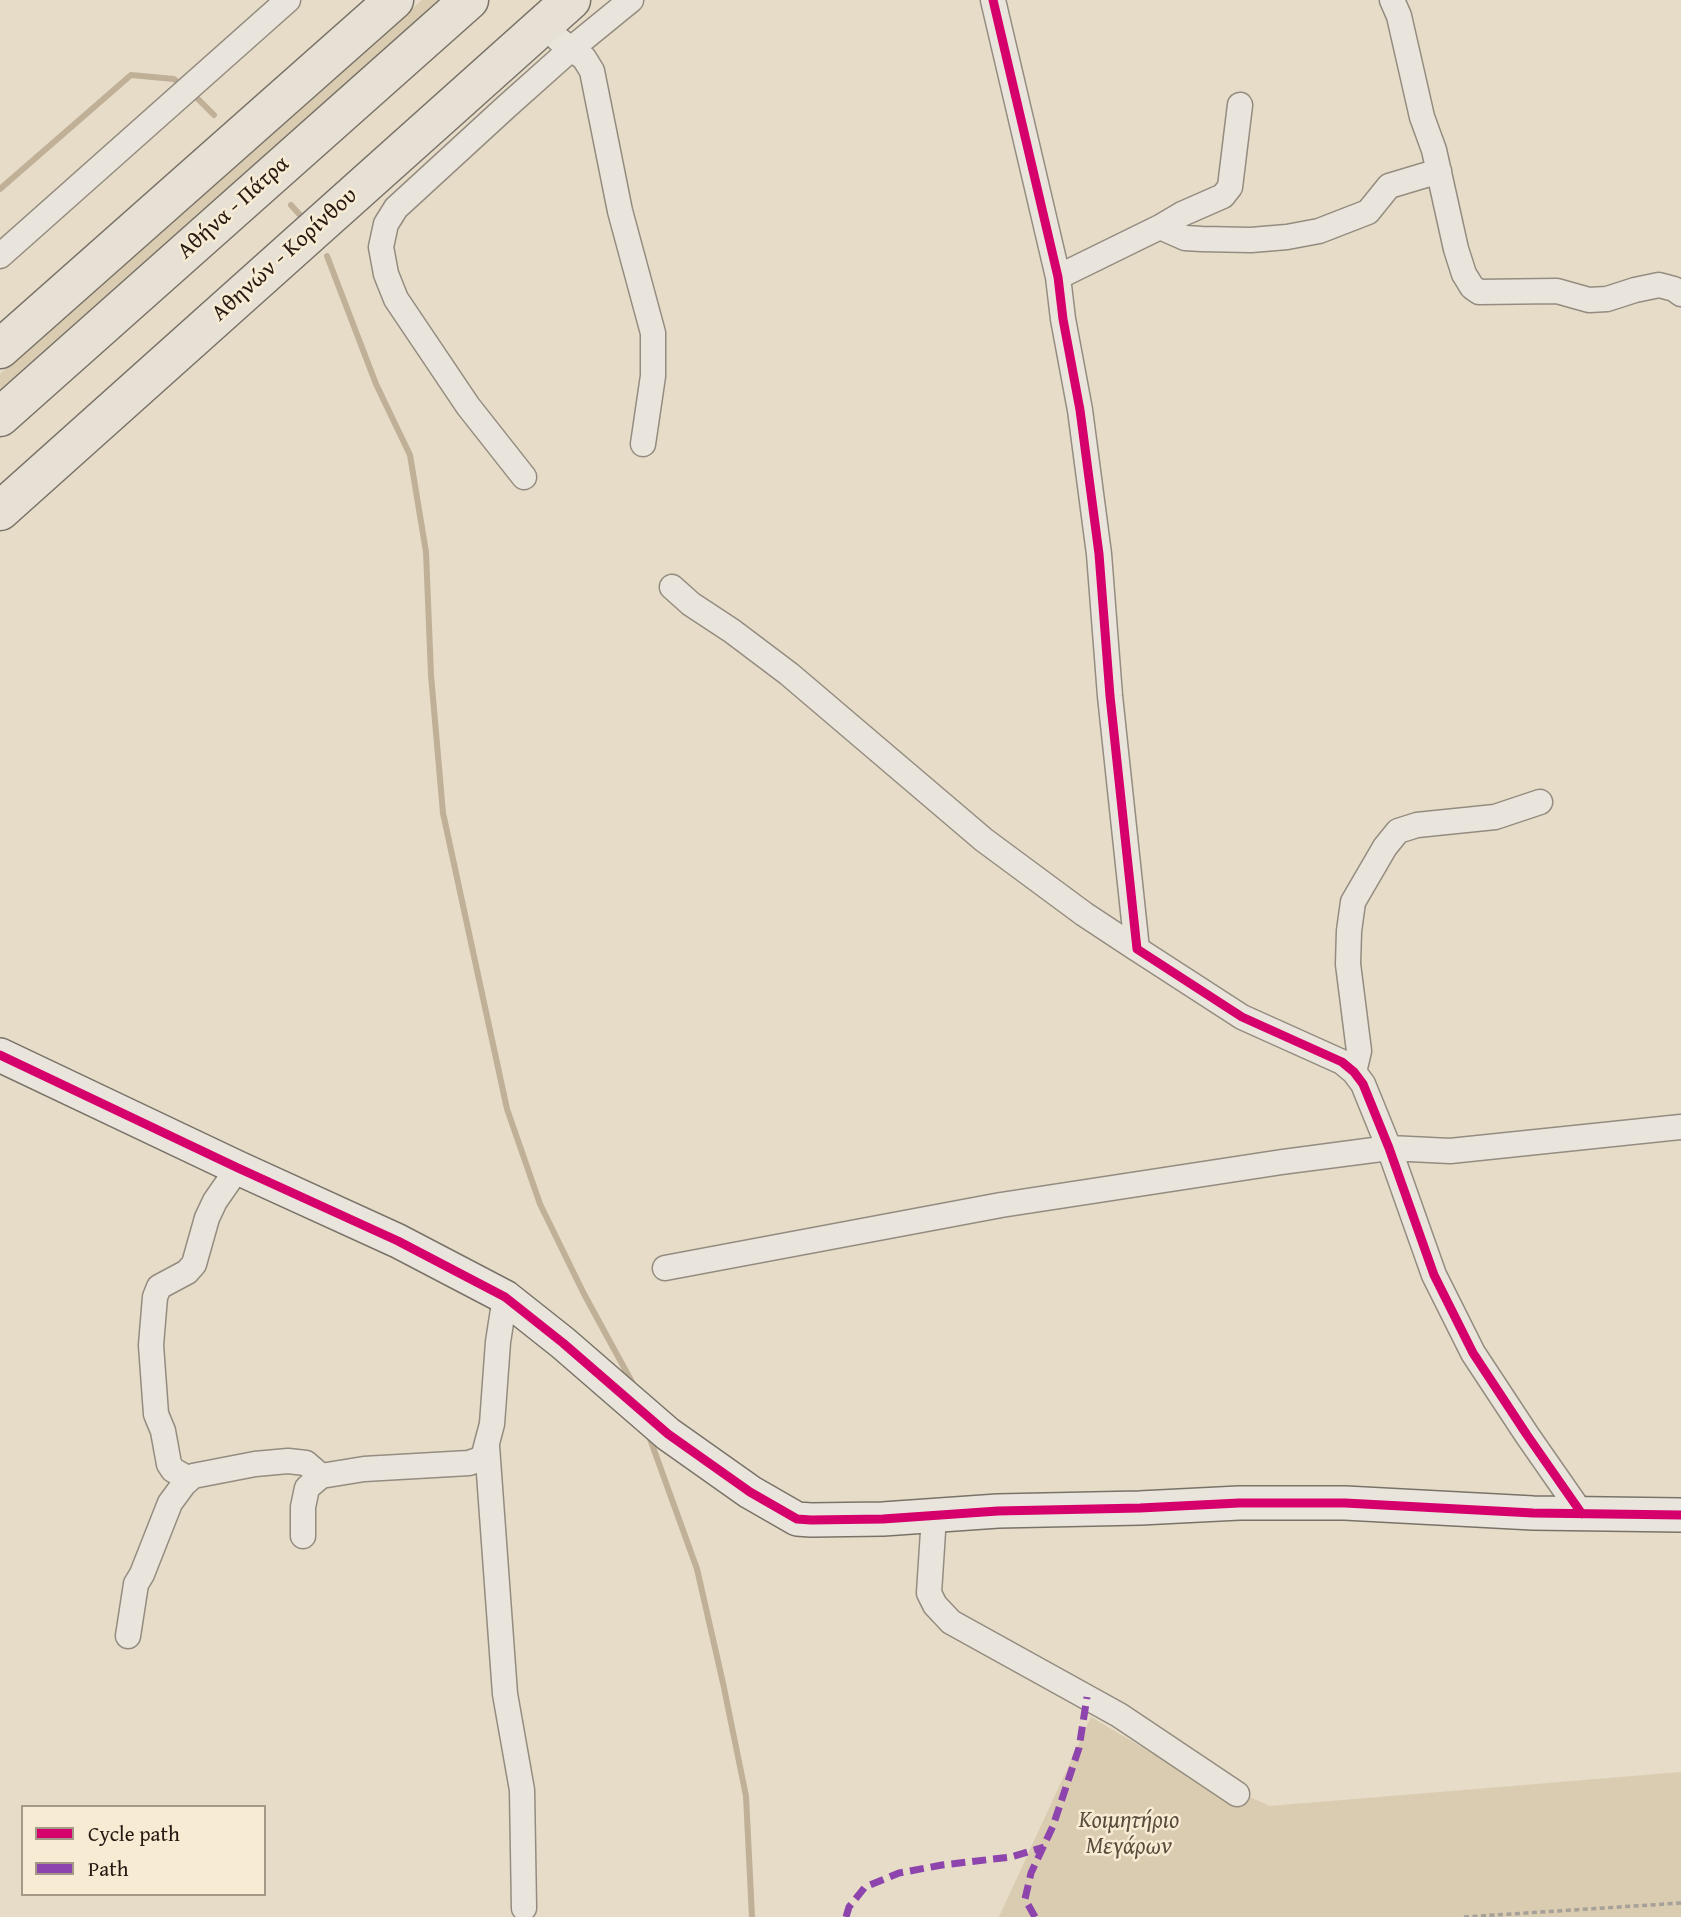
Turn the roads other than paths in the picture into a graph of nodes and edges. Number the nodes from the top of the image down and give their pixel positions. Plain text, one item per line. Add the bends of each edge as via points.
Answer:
1 (288, 0) edge
2 (394, 0) edge
3 (469, 0) edge
4 (631, 0) edge
5 (993, 0) edge
6 (1392, 0) edge
7 (557, 12) edge
8 (571, 50) junction
9 (1240, 105) dead end
10 (1439, 172) junction
11 (1160, 227) junction
12 (0, 256) edge
13 (1058, 276) junction
14 (1681, 294) edge
15 (0, 349) edge
16 (0, 417) edge
17 (643, 444) dead end
18 (524, 477) dead end
19 (0, 511) edge
20 (672, 587) dead end
21 (1540, 802) dead end
22 (1137, 948) junction
23 (0, 1055) edge
24 (1354, 1072) junction
25 (1681, 1127) edge
26 (1389, 1148) junction
27 (238, 1168) junction
28 (665, 1268) dead end
29 (505, 1297) junction
30 (487, 1446) junction
31 (321, 1476) junction
32 (190, 1479) junction
33 (1582, 1514) junction
34 (1681, 1515) edge
35 (934, 1516) junction
36 (303, 1536) dead end
37 (128, 1636) dead end
38 (1237, 1794) dead end
39 (524, 1908) dead end

1 - 12 street
2 - 15 main road
3 - 16 main road, Αθήνα - Πάτρα
4 - 8 street
5 - 13 street
6 - 10 street
7 - 8 street
7 - 19 main road, Αθηνών - Κορίνθου
8 - 17 street via 584,58 592,71 620,211 653,333 653,376
8 - 18 street via 396,208 386,224 381,247 396,299 468,406
9 - 11 street via 1230,187
10 - 11 street via 1389,186 1368,212 1319,231 1251,240 1202,239
10 - 14 street via 1464,274 1479,292 1557,291 1589,300 1659,285
11 - 13 street
13 - 22 street via 1099,554
20 - 22 street via 789,674 984,840
21 - 24 street via 1495,817 1417,825 1398,831 1385,847 1353,902 1349,931 1348,964 1359,1051
22 - 24 street via 1242,1017 1342,1062
23 - 27 street
24 - 26 street
25 - 26 street via 1450,1151
26 - 28 street via 1001,1205
26 - 33 street via 1434,1275 1473,1353
27 - 29 street via 408,1246
27 - 32 street via 207,1218 194,1264 159,1287 155,1297 151,1345 156,1414 169,1464
29 - 30 street
29 - 35 street via 668,1434 797,1519
30 - 31 street via 483,1458 469,1463
30 - 39 street via 505,1694 522,1790
31 - 32 street via 306,1463 288,1461
31 - 36 street via 307,1488
32 - 37 street via 170,1503 135,1584
33 - 34 street
33 - 35 street via 1239,1503
35 - 38 street via 929,1593 951,1622 1119,1715

